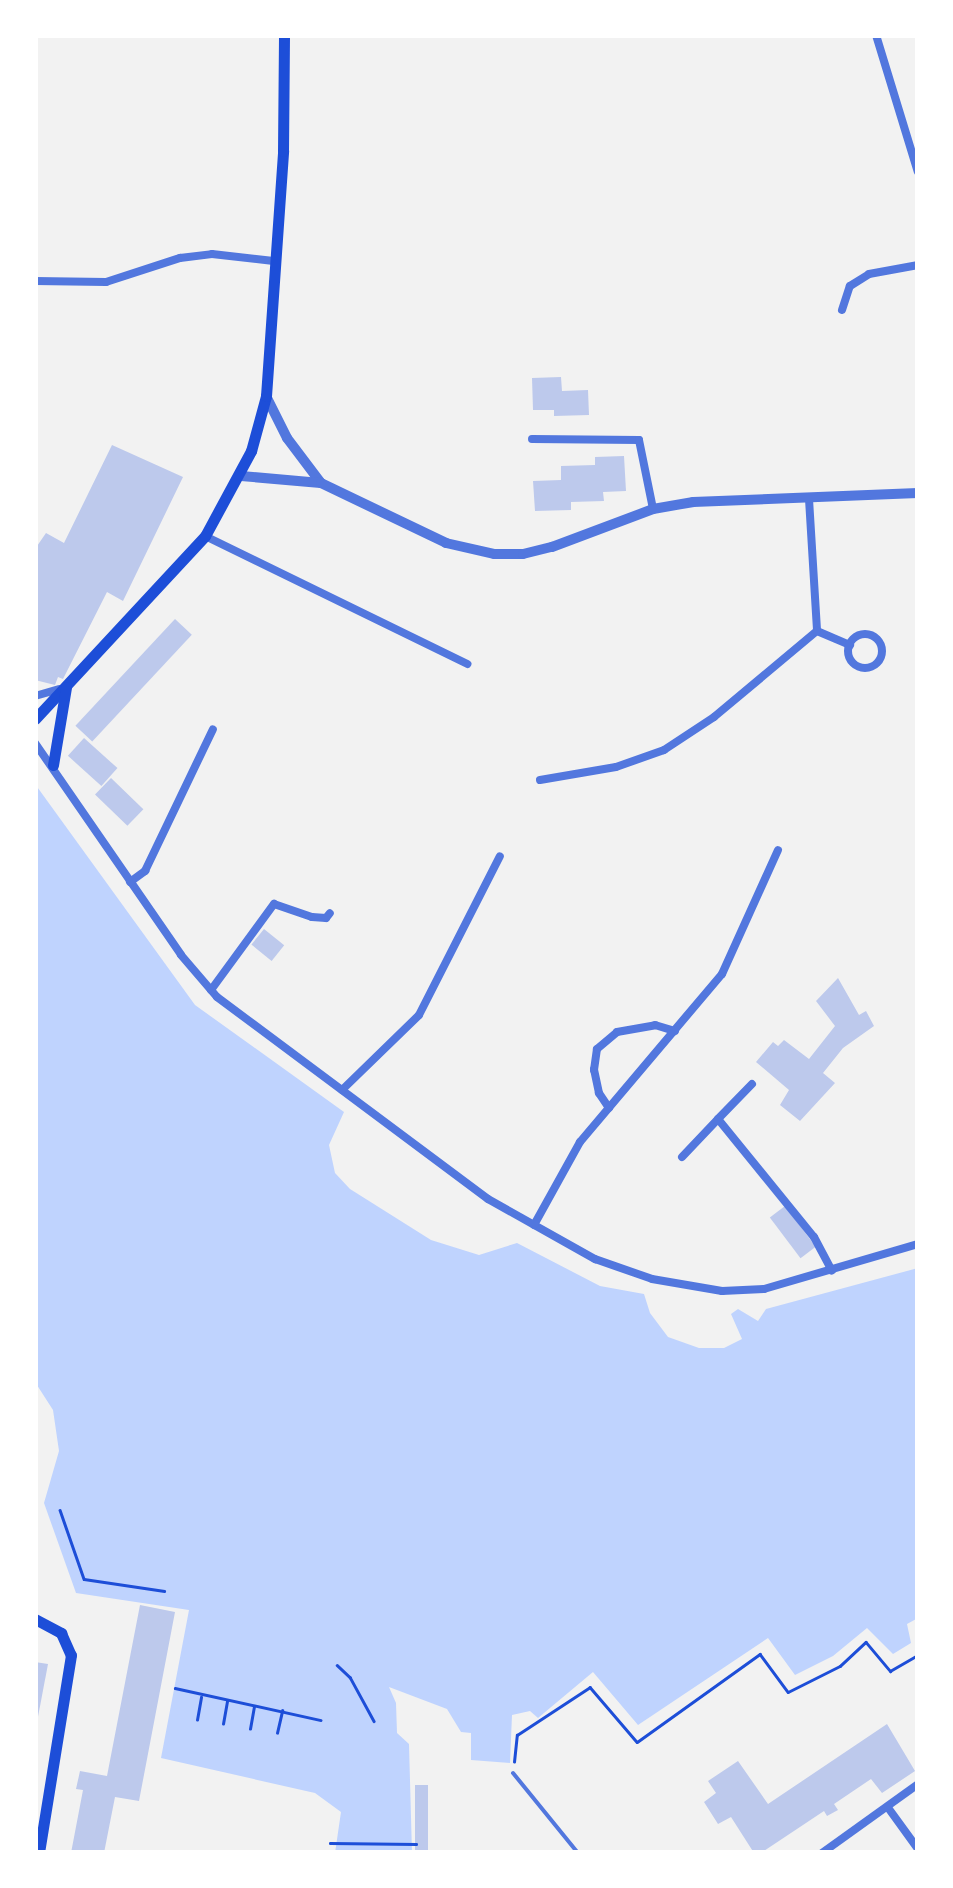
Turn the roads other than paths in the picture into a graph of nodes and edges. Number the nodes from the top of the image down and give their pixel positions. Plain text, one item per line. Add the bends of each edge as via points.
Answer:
1 (284, 35) edge
2 (876, 35) edge
3 (918, 172) edge
4 (274, 262) junction
5 (918, 265) edge
6 (35, 281) edge
7 (842, 310) dead end
8 (266, 396) junction
9 (532, 438) dead end
10 (241, 476) junction
11 (321, 483) junction
12 (918, 493) edge
13 (809, 499) junction
14 (653, 509) junction
15 (204, 536) junction
16 (817, 630) junction
17 (850, 645) junction
18 (467, 664) dead end
19 (66, 686) junction
20 (35, 696) edge
21 (35, 719) edge
22 (213, 729) dead end
23 (35, 743) edge
24 (53, 766) junction
25 (540, 780) dead end
26 (778, 850) dead end
27 (500, 856) dead end
28 (130, 882) junction
29 (281, 894) dead end
30 (274, 904) junction
31 (330, 913) dead end
32 (211, 990) junction
33 (675, 1031) junction
34 (752, 1084) dead end
35 (342, 1090) junction
36 (610, 1108) junction
37 (718, 1120) junction
38 (682, 1157) dead end
39 (534, 1225) junction
40 (918, 1244) edge
41 (832, 1271) junction
42 (35, 1619) edge
43 (513, 1773) road end
44 (918, 1784) edge
45 (889, 1808) junction
46 (37, 1836) edge
47 (918, 1848) edge
48 (39, 1853) edge
49 (578, 1853) edge
50 (822, 1853) edge

1 - 4 main road
2 - 3 street
4 - 6 street via 212,254 106,282
4 - 8 main road
5 - 7 street via 869,274 850,286
8 - 10 main road
8 - 11 street
9 - 14 street via 639,440
10 - 11 street
10 - 15 main road
11 - 14 street via 446,543 494,554 552,547
12 - 13 street
13 - 14 street
13 - 16 street
15 - 18 street
15 - 19 main road
16 - 17 street
16 - 25 street via 664,750 616,767
17 - 17 street via 869,634 880,642 882,655 875,666 862,668 851,661
19 - 20 street
19 - 21 main road
19 - 24 main road
22 - 28 street via 145,871
23 - 24 street
24 - 28 street
26 - 33 street via 722,974
27 - 35 street via 419,1015
28 - 32 street
29 - 30 street
30 - 31 street via 312,917
30 - 32 street
32 - 35 street
33 - 36 street
33 - 36 street via 655,1026 617,1032 597,1049 599,1093
34 - 37 street
35 - 39 street via 488,1199
36 - 39 street via 580,1142
37 - 38 street
37 - 41 street via 814,1236
39 - 41 street via 595,1259 722,1291 764,1289
40 - 41 street
42 - 46 main road via 61,1633 71,1656
43 - 49 lane
44 - 45 street
45 - 47 street
45 - 50 street
46 - 48 main road

